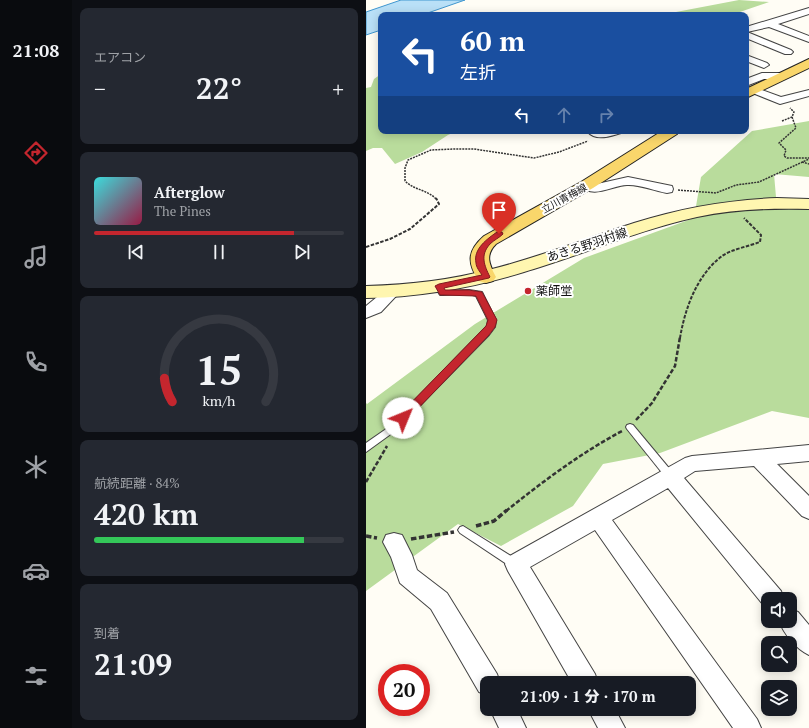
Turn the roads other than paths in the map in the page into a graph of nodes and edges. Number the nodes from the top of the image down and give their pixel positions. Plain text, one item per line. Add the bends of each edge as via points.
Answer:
1 (809, 10) edge
2 (797, 16) junction
3 (809, 20) edge
4 (770, 24) junction
5 (749, 29) edge
6 (749, 36) edge
7 (809, 39) edge
8 (788, 52) dead end
9 (749, 59) edge
10 (809, 63) edge
11 (764, 65) dead end
12 (749, 89) edge
13 (809, 93) edge
14 (667, 134) edge
15 (588, 185) junction
16 (667, 190) road end
17 (809, 204) edge
18 (486, 277) junction
19 (439, 286) junction
20 (393, 291) junction
21 (367, 292) edge
22 (366, 312) edge
23 (630, 427) road end
24 (366, 448) edge
25 (809, 453) edge
26 (759, 458) junction
27 (670, 476) junction
28 (809, 510) edge
29 (598, 517) junction
30 (463, 530) road end
31 (394, 542) road end
32 (516, 564) junction
33 (767, 592) edge
34 (797, 628) edge
35 (809, 643) edge
36 (484, 676) edge
37 (582, 676) edge
38 (507, 716) edge
39 (605, 716) edge
40 (513, 728) edge
41 (612, 728) edge
42 (748, 728) edge

1 - 2 street
2 - 3 street
2 - 4 street
4 - 5 street
4 - 7 street
6 - 8 street
9 - 11 street
10 - 12 main road
12 - 13 street via 780,101
14 - 15 main road, 立川青梅線
15 - 16 street via 596,188 628,181
15 - 18 main road, 立川青梅線 via 490,240 481,250 479,259
17 - 18 main road, あきる野羽村線 via 731,206 673,217
18 - 19 main road, あきる野羽村線
19 - 20 main road, あきる野羽村線
19 - 24 lane via 443,293 480,294 492,322 486,333 392,429
20 - 21 main road, あきる野羽村線
20 - 22 street via 375,308
23 - 27 lane
25 - 26 street
26 - 27 street via 692,464
26 - 28 street
27 - 29 street
27 - 33 street
29 - 32 street
29 - 42 street
30 - 32 lane
31 - 36 street via 408,576 439,601
32 - 37 street
34 - 35 street
38 - 40 street
39 - 41 street

